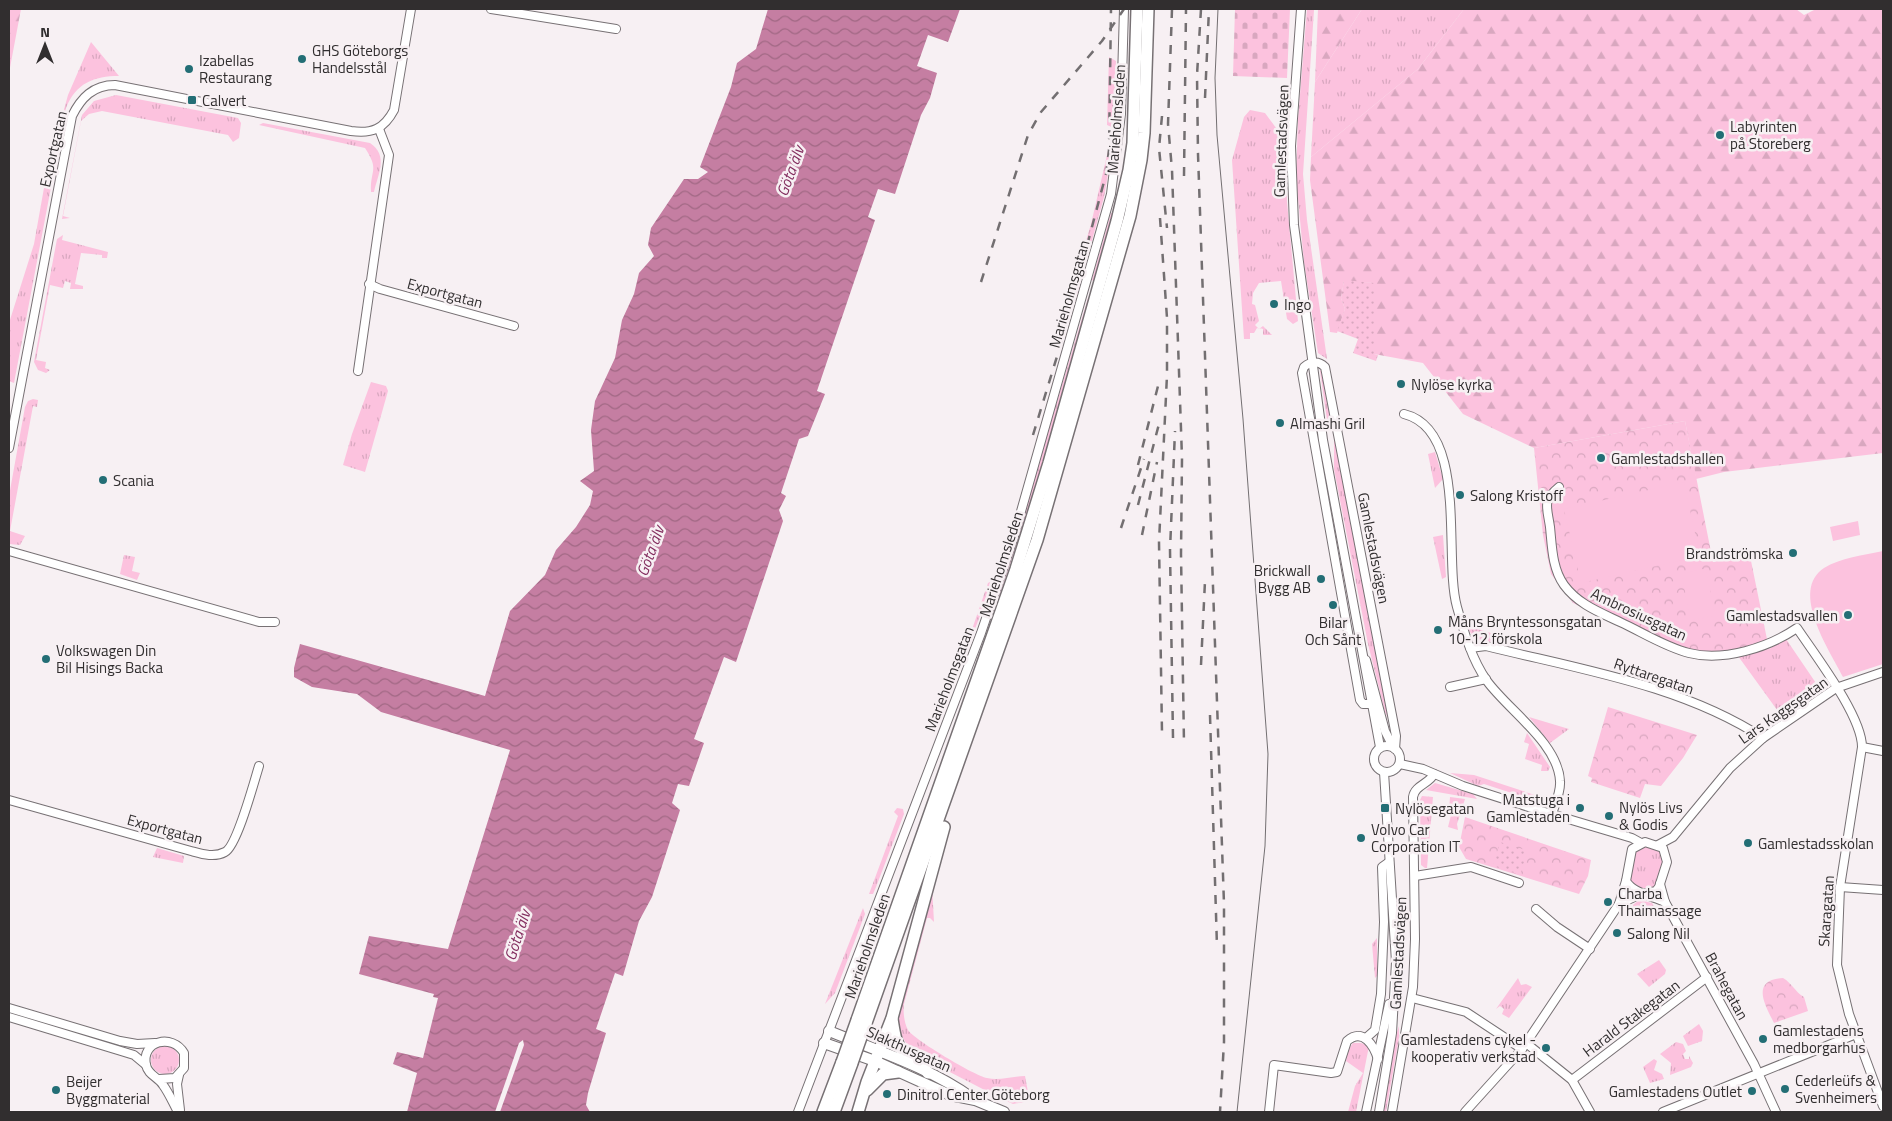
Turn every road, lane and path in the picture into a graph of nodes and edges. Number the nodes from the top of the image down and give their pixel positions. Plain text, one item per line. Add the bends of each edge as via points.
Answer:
1 (411, 9) edge
2 (491, 9) edge
3 (1124, 9) edge
4 (1137, 9) edge
5 (1148, 9) edge
6 (1302, 9) edge
7 (616, 29) dead end
8 (379, 129) junction
9 (369, 284) junction
10 (514, 326) dead end
11 (1312, 362) junction
12 (358, 372) dead end
13 (1404, 414) dead end
14 (1336, 422) junction
15 (1323, 440) junction
16 (9, 448) edge
17 (1559, 487) dead end
18 (9, 551) edge
19 (275, 622) dead end
20 (1470, 648) junction
21 (1365, 659) junction
22 (1883, 672) edge
23 (1486, 679) junction
24 (1450, 687) dead end
25 (1836, 688) junction
26 (1372, 704) junction
27 (1763, 738) junction
28 (1380, 747) junction
29 (1394, 748) junction
30 (1862, 748) junction
31 (1883, 751) edge
32 (1400, 764) junction
33 (259, 766) dead end
34 (1384, 772) junction
35 (1434, 774) junction
36 (9, 800) edge
37 (945, 806) junction
38 (1552, 814) junction
39 (1624, 837) junction
40 (1673, 837) junction
41 (1641, 842) junction
42 (1658, 845) junction
43 (1632, 851) junction
44 (1667, 856) junction
45 (1389, 862) junction
46 (1415, 876) junction
47 (1626, 881) junction
48 (1519, 883) dead end
49 (1660, 884) junction
50 (1840, 888) junction
51 (1883, 890) edge
52 (1645, 893) junction
53 (1665, 902) junction
54 (1619, 904) junction
55 (1536, 909) dead end
56 (1590, 949) junction
57 (1383, 962) junction
58 (1396, 962) junction
59 (1707, 977) junction
60 (1394, 983) junction
61 (1412, 998) junction
62 (9, 1008) edge
63 (9, 1017) edge
64 (892, 1018) junction
65 (862, 1022) junction
66 (829, 1031) junction
67 (1856, 1034) junction
68 (1366, 1038) junction
69 (157, 1042) junction
70 (824, 1043) junction
71 (1524, 1046) junction
72 (877, 1056) junction
73 (1378, 1059) junction
74 (847, 1062) junction
75 (146, 1065) junction
76 (898, 1072) junction
77 (928, 1073) junction
78 (180, 1074) junction
79 (1760, 1074) junction
80 (159, 1079) junction
81 (1572, 1080) junction
82 (1879, 1082) edge
83 (866, 1091) junction
84 (975, 1100) junction
85 (1883, 1106) edge
86 (1366, 1111) edge
87 (179, 1112) edge
88 (798, 1112) edge
89 (823, 1112) edge
90 (834, 1112) edge
91 (858, 1112) edge
92 (1004, 1112) edge
93 (1269, 1112) edge
94 (1378, 1112) edge
95 (1392, 1112) edge
96 (1465, 1112) edge
97 (1590, 1112) edge
98 (1663, 1112) edge
99 (1776, 1112) edge

1 - 8 street via 394,110
2 - 7 street
3 - 66 street, Marieholmsgatan via 1122,114 1111,194 1055,397 993,600
4 - 65 highway, Marieholmsleden via 1133,143 1112,240 1016,569
5 - 37 highway, Marieholmsleden via 1142,160 1132,206 1036,540
6 - 11 street, Gamlestadsvägen via 1291,171 1295,234
8 - 9 street via 389,155
8 - 16 street, Exportgatan via 352,131 114,85 87,94 72,116
9 - 10 street, Exportgatan
9 - 12 street
11 - 14 street, Gamlestadsvägen via 1325,367
11 - 15 street, Gamlestadsvägen
11 - 26 street via 1304,367 1302,373 1360,700 1363,704
13 - 20 street via 1416,418 1429,429 1445,462 1452,578
14 - 15 street
14 - 29 street, Gamlestadsvägen via 1396,734
15 - 21 street, Gamlestadsvägen
17 - 25 street, Ambrosiusgatan via 1548,495 1547,501 1552,553 1562,583 1577,600 1673,647 1695,654 1756,649 1772,644 1797,628
18 - 19 street via 259,622
20 - 23 street
20 - 27 street, Ryttaregatan via 1486,646 1616,676 1742,724
21 - 26 street, Gamlestadsvägen via 1364,670
21 - 29 street, Gamlestadsvägen via 1385,730
22 - 25 street, Lars Kaggsgatan
23 - 24 street
23 - 38 street via 1533,728 1555,765 1560,784
25 - 27 street, Lars Kaggsgatan
25 - 30 street, Skaragatan via 1861,734
26 - 28 street, Gamlestadsvägen
27 - 40 street, Lars Kaggsgatan via 1730,768
28 - 29 street
28 - 34 street via 1373,760
29 - 32 street via 1400,754
30 - 31 street
30 - 50 street, Skaragatan
32 - 34 street via 1393,771
32 - 35 street
33 - 36 street, Exportgatan via 234,841 226,852 218,855 191,851
34 - 45 street, Gamlestadsvägen
35 - 38 street
35 - 46 street, Gamlestadsvägen via 1430,781 1416,790 1413,797
37 - 64 highway via 942,836
37 - 65 highway, Marieholmsleden
38 - 39 street
39 - 41 street
39 - 43 street
40 - 42 street, Lars Kaggsgatan
40 - 44 street, Lars Kaggsgatan
41 - 42 street
41 - 43 street
42 - 44 street
43 - 47 street
44 - 49 street
45 - 57 street, Gamlestadsvägen via 1382,867
45 - 58 street, Gamlestadsvägen
46 - 48 street via 1471,867
46 - 61 street, Gamlestadsvägen
47 - 52 street via 1634,890
47 - 54 street
49 - 52 street via 1656,891
49 - 53 street, Brahegatan
50 - 51 street
50 - 67 street, Skaragatan via 1837,965
52 - 53 street
52 - 54 street
53 - 59 street, Brahegatan
54 - 56 street
55 - 56 street
56 - 71 street
57 - 58 street
57 - 68 street, Gamlestadsvägen via 1382,994 1375,1030
58 - 60 street, Gamlestadsvägen
59 - 79 street, Brahegatan
59 - 81 street, Harald Stakegatan
60 - 73 street, Gamlestadsvägen
60 - 94 street, Gamlestadsvägen via 1392,1033
61 - 71 street via 1466,1012
61 - 95 street, Gamlestadsvägen
62 - 69 street via 129,1043
63 - 75 street via 121,1050
64 - 72 highway
64 - 77 highway via 900,1048 922,1064
65 - 74 highway, Marieholmsleden, bridge
66 - 70 street, Marieholmsgatan
66 - 72 main road, Slakthusgatan
67 - 79 street
67 - 82 street, Skaragatan
68 - 73 street
68 - 93 street via 1356,1036 1347,1041 1337,1072 1331,1074 1274,1065
69 - 75 street via 148,1052
69 - 78 street via 173,1042 182,1050 185,1062
70 - 72 main road, Slakthusgatan
70 - 88 street, Marieholmsgatan
71 - 81 street
71 - 96 street
72 - 76 main road, Slakthusgatan
72 - 77 main road, Slakthusgatan
72 - 83 highway
73 - 86 street, Gamlestadsvägen
74 - 89 highway, Marieholmsleden
74 - 90 highway, Marieholmsleden
75 - 80 street via 150,1074
76 - 83 highway via 880,1075
76 - 84 main road, Slakthusgatan via 950,1095
77 - 84 main road, Slakthusgatan via 955,1085
78 - 80 street via 170,1080
78 - 87 street via 176,1084
79 - 98 street
79 - 99 street, Brahegatan
80 - 87 street
81 - 97 street
82 - 85 street, Skaragatan
83 - 91 highway
84 - 92 main road, Slakthusgatan

